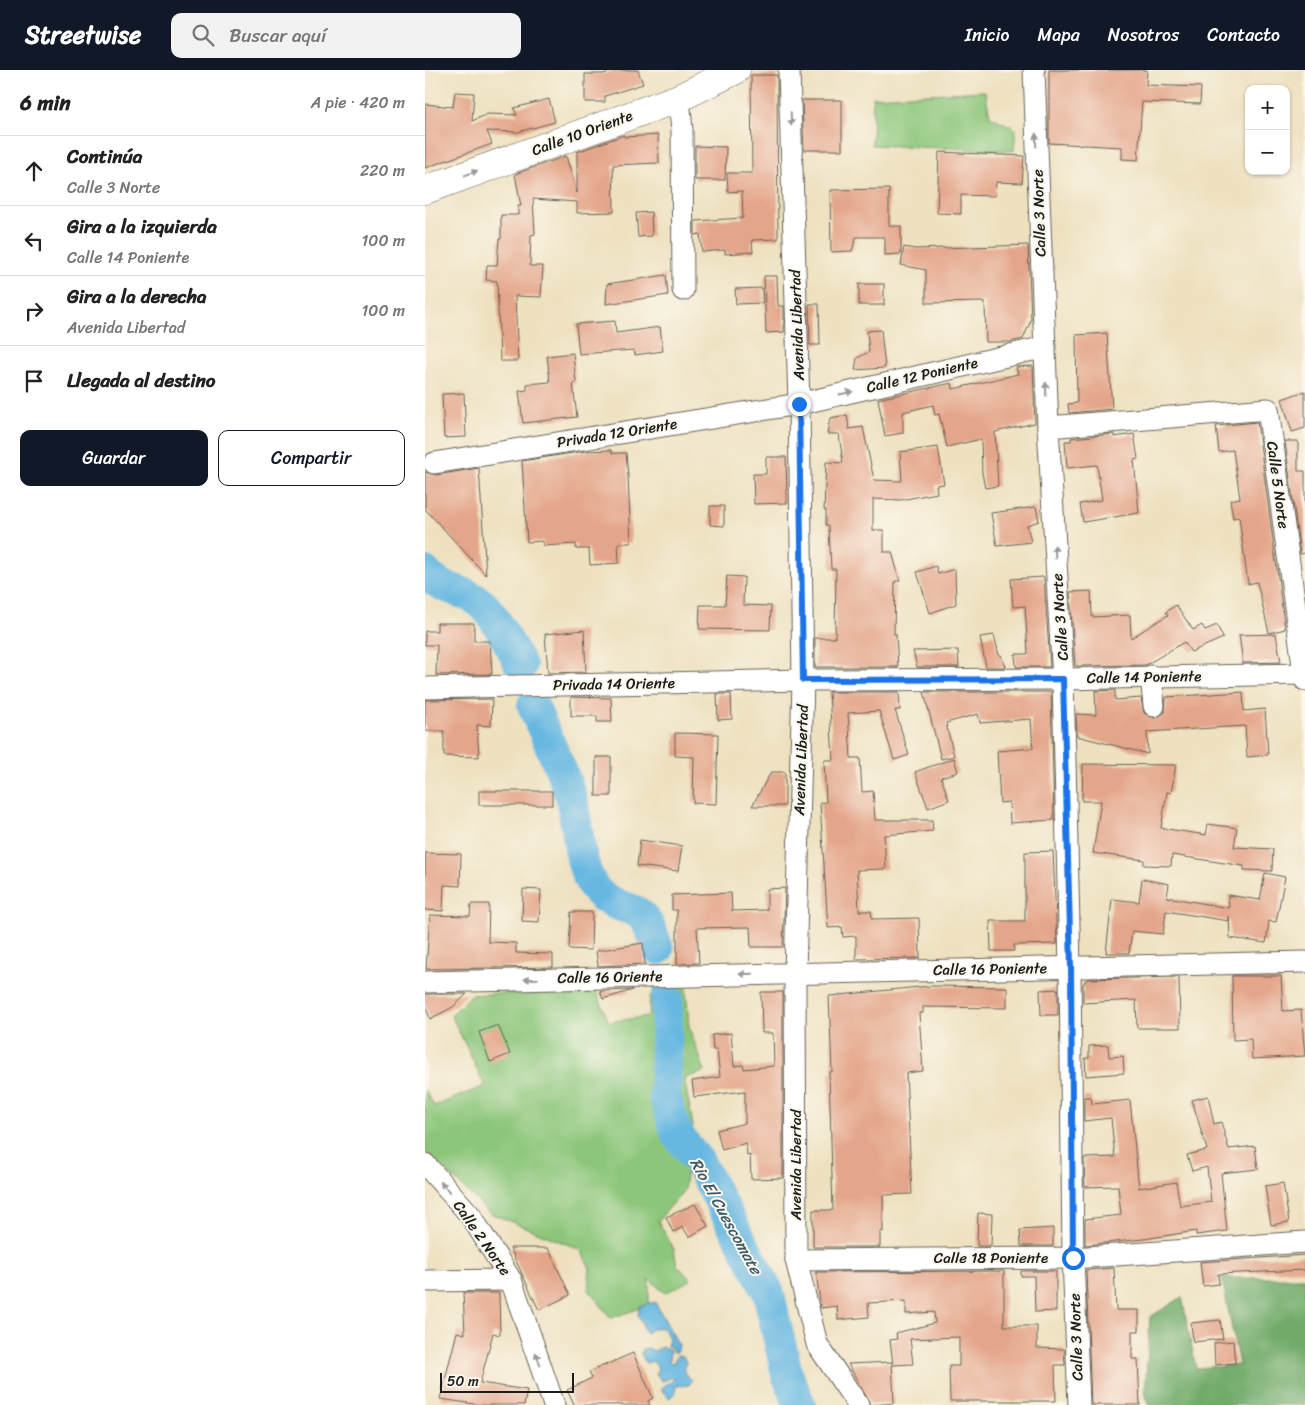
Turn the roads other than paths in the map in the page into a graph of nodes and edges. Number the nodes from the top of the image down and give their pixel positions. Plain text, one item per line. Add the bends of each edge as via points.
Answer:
1 (736, 70) edge
2 (789, 70) edge
3 (1034, 70) edge
4 (679, 98) junction
5 (425, 190) edge
6 (683, 290) dead end
7 (1045, 347) junction
8 (799, 404) junction
9 (1048, 427) junction
10 (434, 463) dead end
11 (1151, 676) junction
12 (1305, 676) edge
13 (1063, 679) junction
14 (803, 680) junction
15 (425, 688) edge
16 (1154, 706) dead end
17 (1305, 962) edge
18 (1071, 967) junction
19 (795, 973) junction
20 (425, 982) edge
21 (425, 1164) edge
22 (1305, 1242) edge
23 (1073, 1258) junction
24 (796, 1260) junction
25 (511, 1280) junction
26 (425, 1281) edge
27 (554, 1405) edge
28 (858, 1405) edge
29 (1079, 1405) edge

1 - 4 main road, Calle 10 Oriente
2 -> 8 street, Avenida Libertad
7 -> 3 street, Calle 3 Norte
5 -> 4 main road, Calle 10 Oriente
4 - 6 street
8 -> 7 street, Calle 12 Poniente
9 -> 7 street, Calle 3 Norte
8 - 10 street, Privada 12 Oriente
8 - 14 street, Avenida Libertad
9 - 12 street, Calle 5 Norte via 1268,409
13 -> 9 street, Calle 3 Norte
11 - 12 street, Calle 14 Poniente
11 - 13 street, Calle 14 Poniente
11 - 16 street
13 - 14 street, Calle 14 Poniente
13 - 18 street, Calle 3 Norte
14 - 15 street, Privada 14 Oriente
14 - 19 street, Avenida Libertad
17 - 18 street, Calle 16 Poniente
18 - 19 street, Calle 16 Poniente
18 - 23 street, Calle 3 Norte
19 -> 20 street, Calle 16 Oriente
19 - 24 street, Avenida Libertad
25 -> 21 street, Calle 2 Norte via 471,1216
22 - 23 street, Calle 18 Poniente
23 - 24 street, Calle 18 Poniente
23 - 29 street, Calle 3 Norte
24 - 28 street, Avenida Libertad via 817,1344
25 - 26 street
27 -> 25 street, Calle 2 Norte

